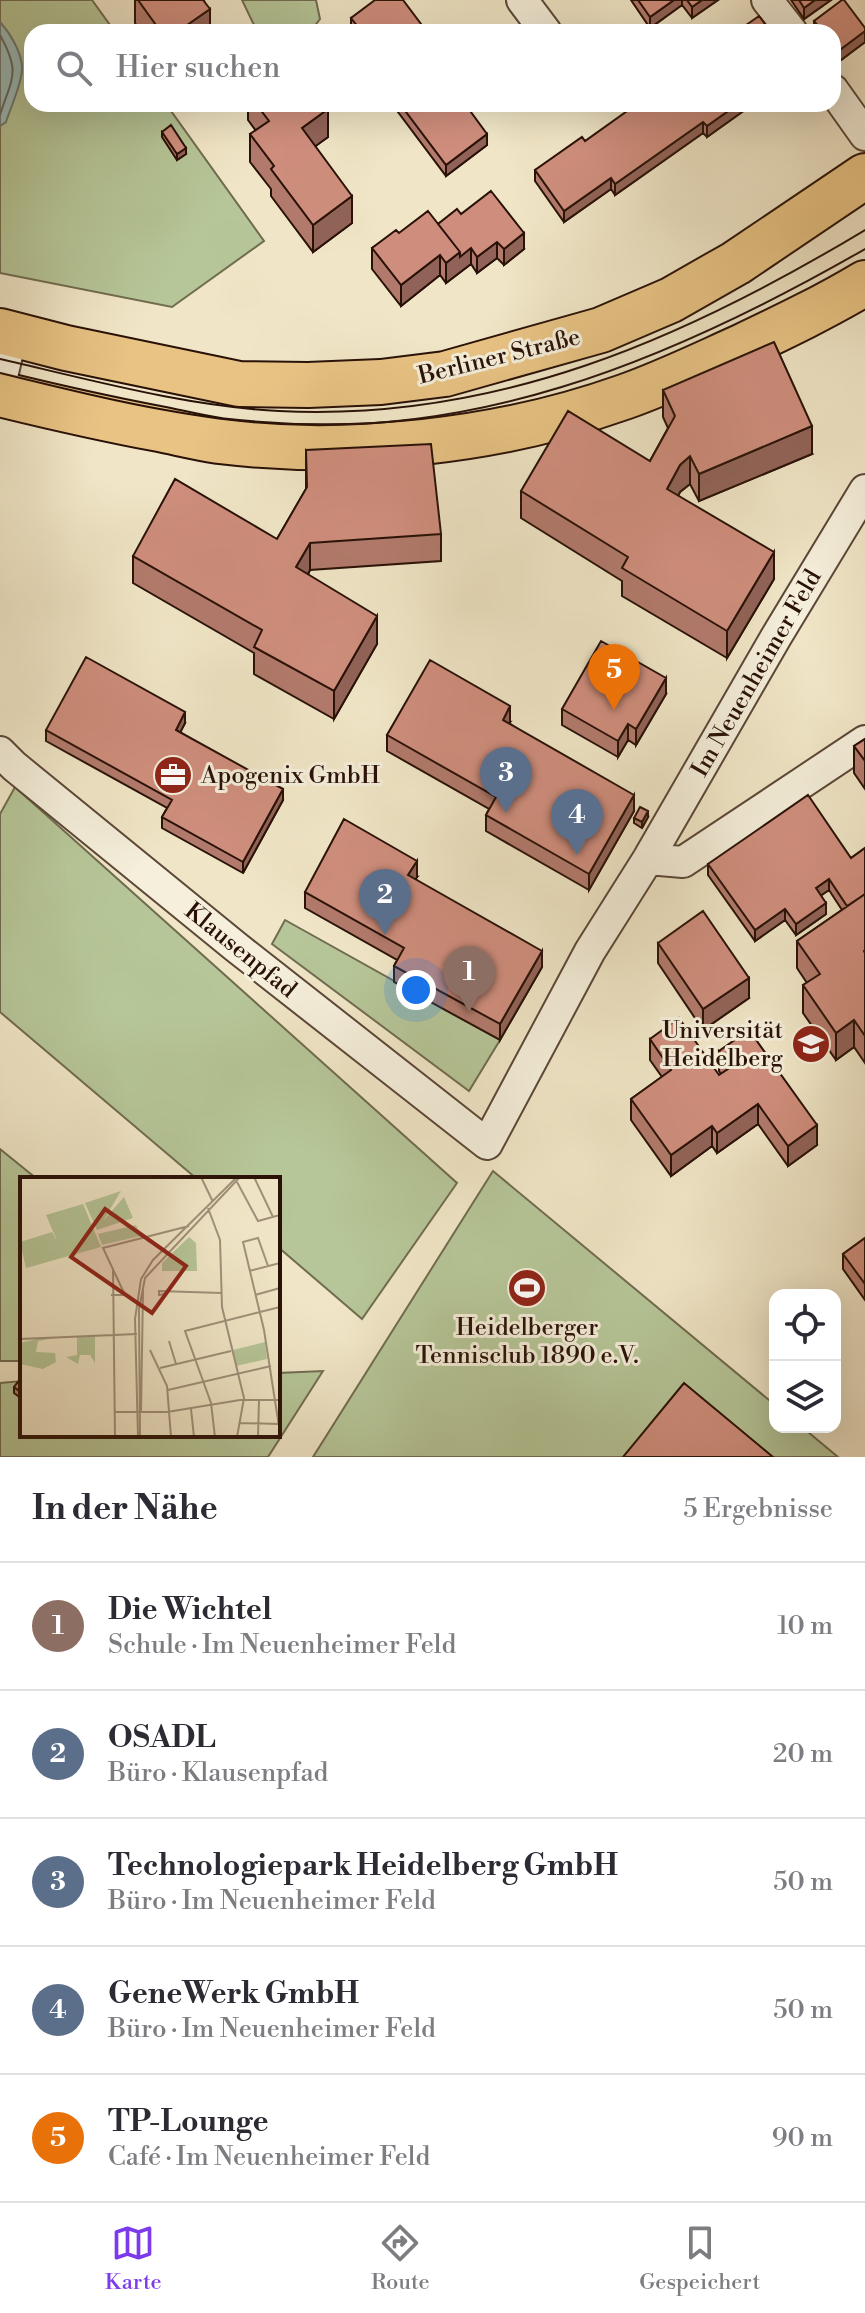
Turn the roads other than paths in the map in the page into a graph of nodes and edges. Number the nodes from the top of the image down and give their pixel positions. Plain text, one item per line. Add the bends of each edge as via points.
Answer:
1 (767, 0) edge
2 (786, 24) edge
3 (841, 101) edge
4 (865, 135) edge
5 (865, 176) edge
6 (865, 283) edge
7 (6, 333) edge
8 (0, 385) edge
9 (0, 394) edge
10 (865, 490) edge
11 (865, 741) edge
12 (0, 752) edge
13 (648, 859) junction
14 (487, 1144) joint

1 - 2 street
3 - 4 street
5 - 7 main road, Berliner Straße via 671,300 601,330 445,374 381,382 239,384
6 - 9 main road via 763,337 624,397 472,435 309,447 218,441
7 - 8 street
10 - 13 street, Im Neuenheimer Feld
11 - 13 street via 683,862
12 - 14 street, Klausenpfad
13 - 14 street, Im Neuenheimer Feld via 590,951

